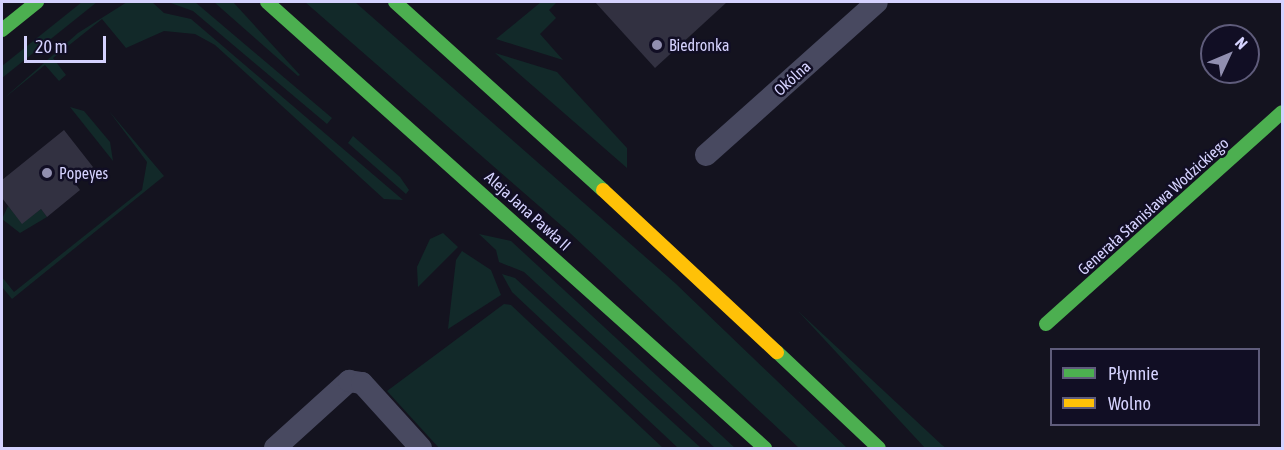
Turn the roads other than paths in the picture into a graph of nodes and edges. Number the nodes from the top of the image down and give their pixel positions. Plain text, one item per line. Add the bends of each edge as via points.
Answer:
1 (37, 2) edge
2 (267, 2) edge
3 (395, 2) edge
4 (877, 2) edge
5 (2, 30) edge
6 (1282, 112) edge
7 (706, 154) dead end
8 (1046, 324) dead end
9 (275, 448) edge
10 (421, 448) edge
11 (765, 448) edge
12 (879, 448) edge

1 - 5 main road
2 - 11 main road, Aleja Jana Pawła II
3 - 12 main road
4 - 7 street, Okólna
6 - 8 main road, Generała Stanisława Wodzickiego
9 - 10 street via 350,381 362,383

